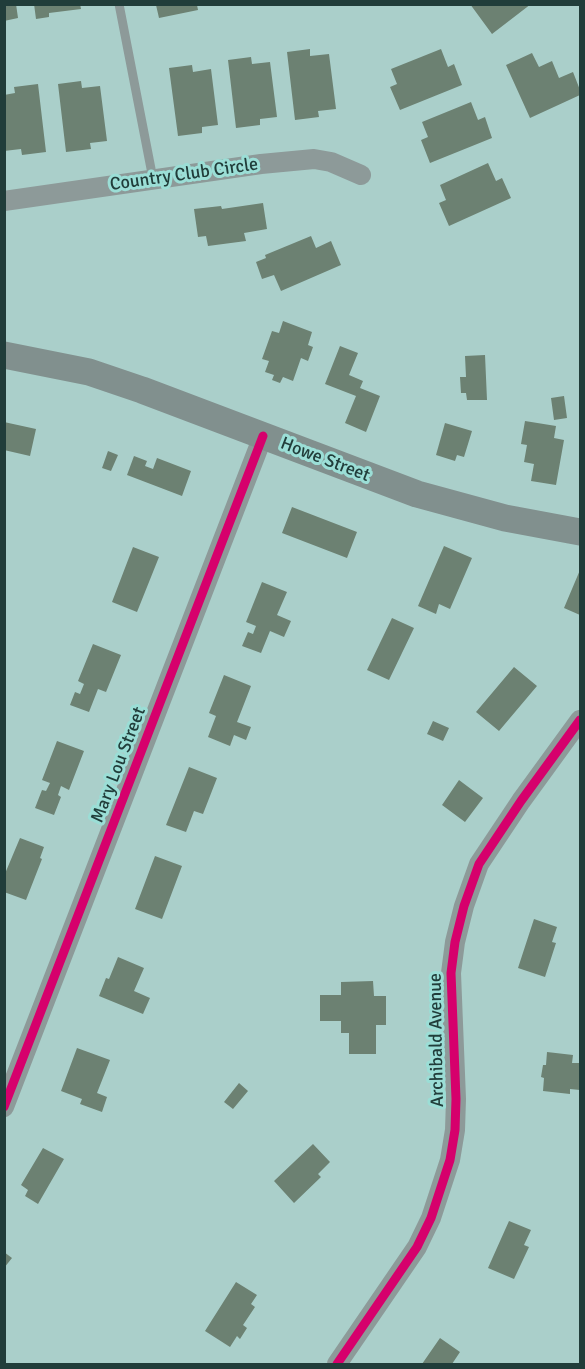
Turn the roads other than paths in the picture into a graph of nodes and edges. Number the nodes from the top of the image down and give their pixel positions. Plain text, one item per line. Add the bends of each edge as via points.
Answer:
1 (119, 4) edge
2 (361, 175) dead end
3 (153, 179) junction
4 (4, 201) edge
5 (4, 355) edge
6 (263, 436) junction
7 (580, 532) edge
8 (580, 720) edge
9 (4, 1107) edge
10 (337, 1365) edge

1 - 3 lane
2 - 3 street, Country Club Circle via 314,159
3 - 4 street, Country Club Circle
5 - 6 main road, Howe Street via 88,372
6 - 7 main road, Howe Street via 436,500
6 - 9 street, Mary Lou Street
8 - 10 street, Archibald Avenue via 479,864 464,906 451,973 456,1099 447,1170 417,1246

